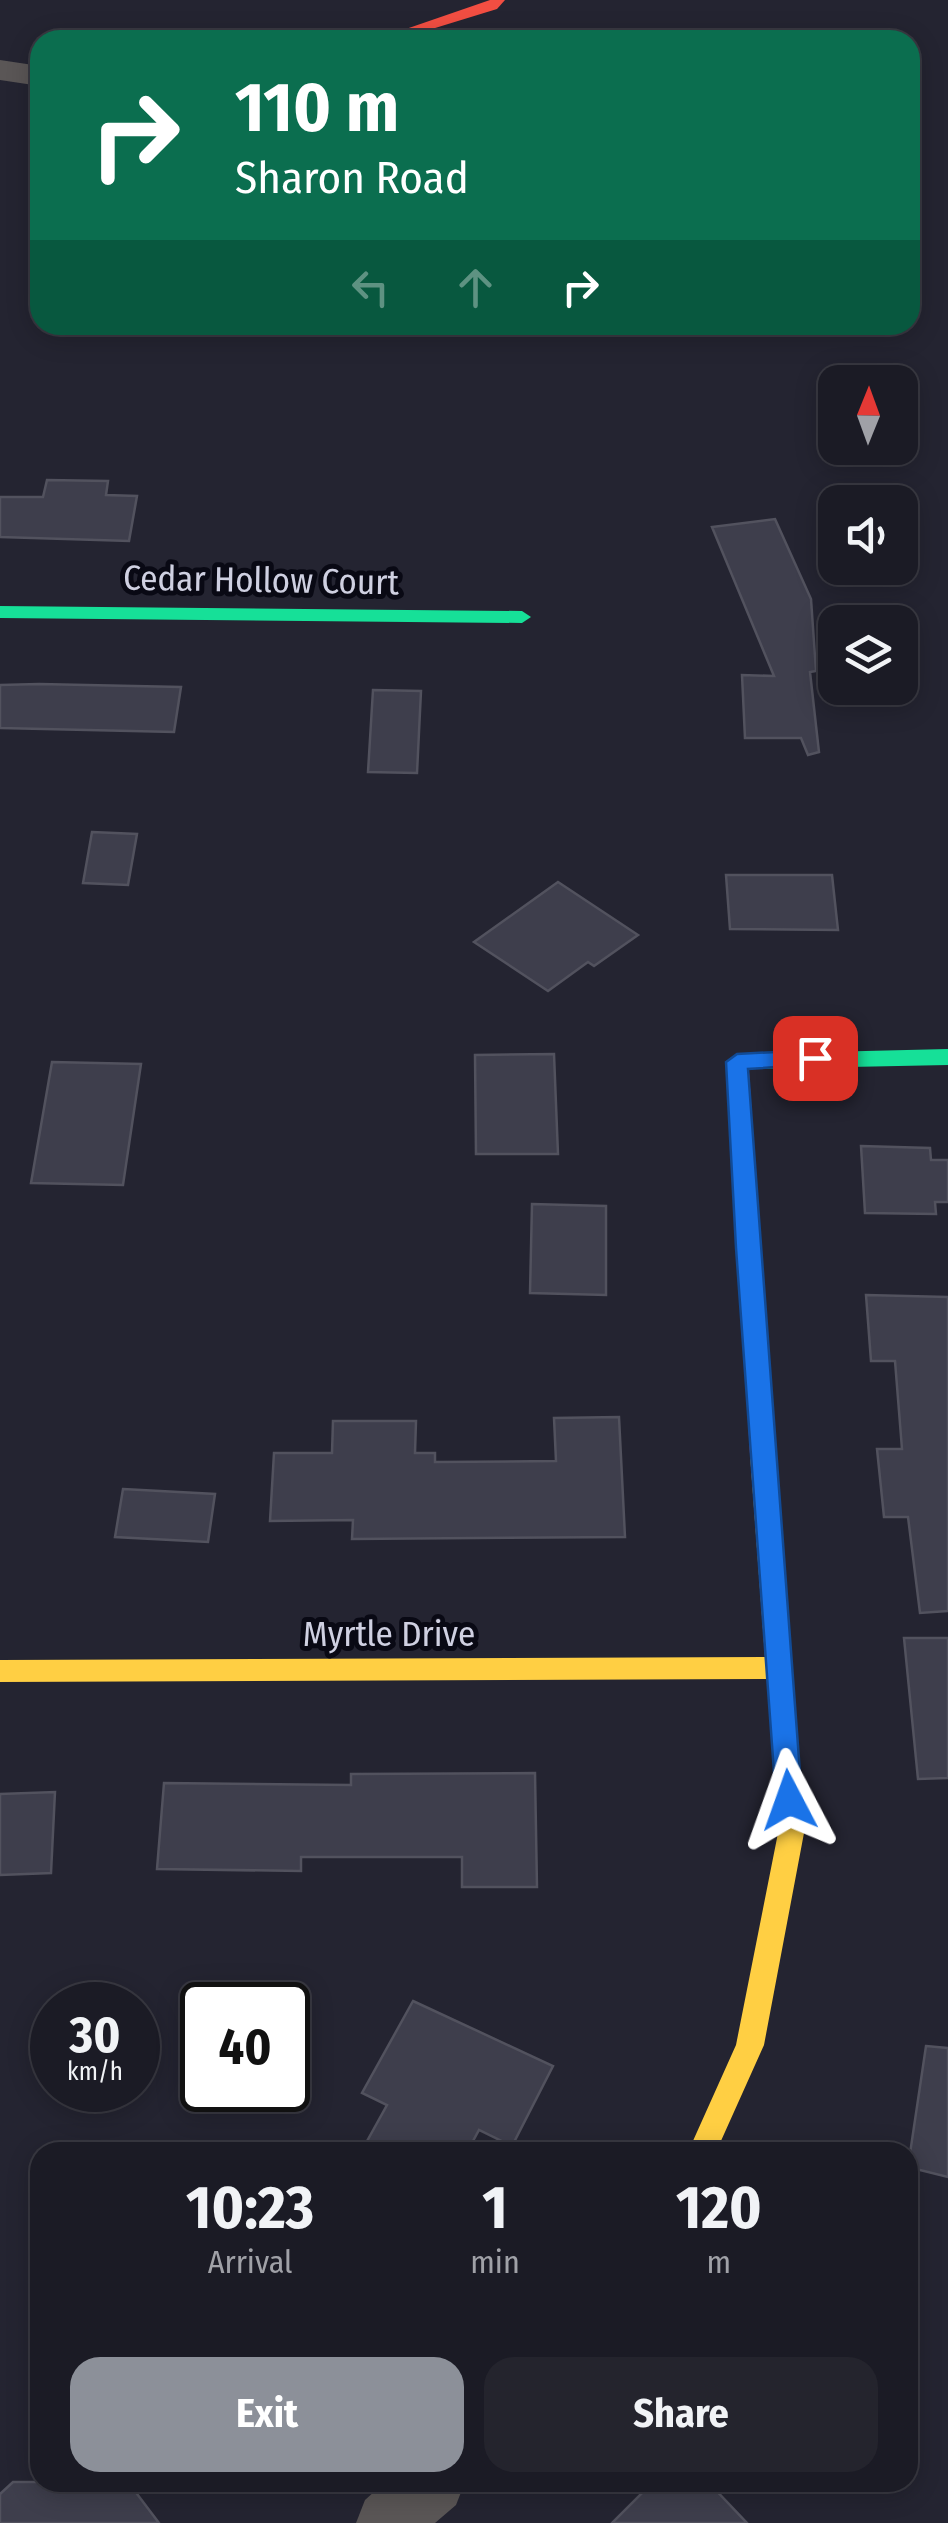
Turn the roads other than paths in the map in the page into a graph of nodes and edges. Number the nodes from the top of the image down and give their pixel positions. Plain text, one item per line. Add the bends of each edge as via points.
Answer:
1 (498, 0) edge
2 (414, 30) edge
3 (0, 70) edge
4 (30, 74) edge
5 (0, 612) edge
6 (522, 617) dead end
7 (948, 1057) edge
8 (779, 1668) junction
9 (0, 1670) edge
10 (707, 2142) edge
11 (422, 2492) edge
12 (388, 2523) edge

1 - 2 street
3 - 4 street
5 - 6 street, Cedar Hollow Court
7 - 8 street via 737,1062
8 - 9 street, Myrtle Drive
8 - 10 street via 791,1833 750,2046
11 - 12 street

